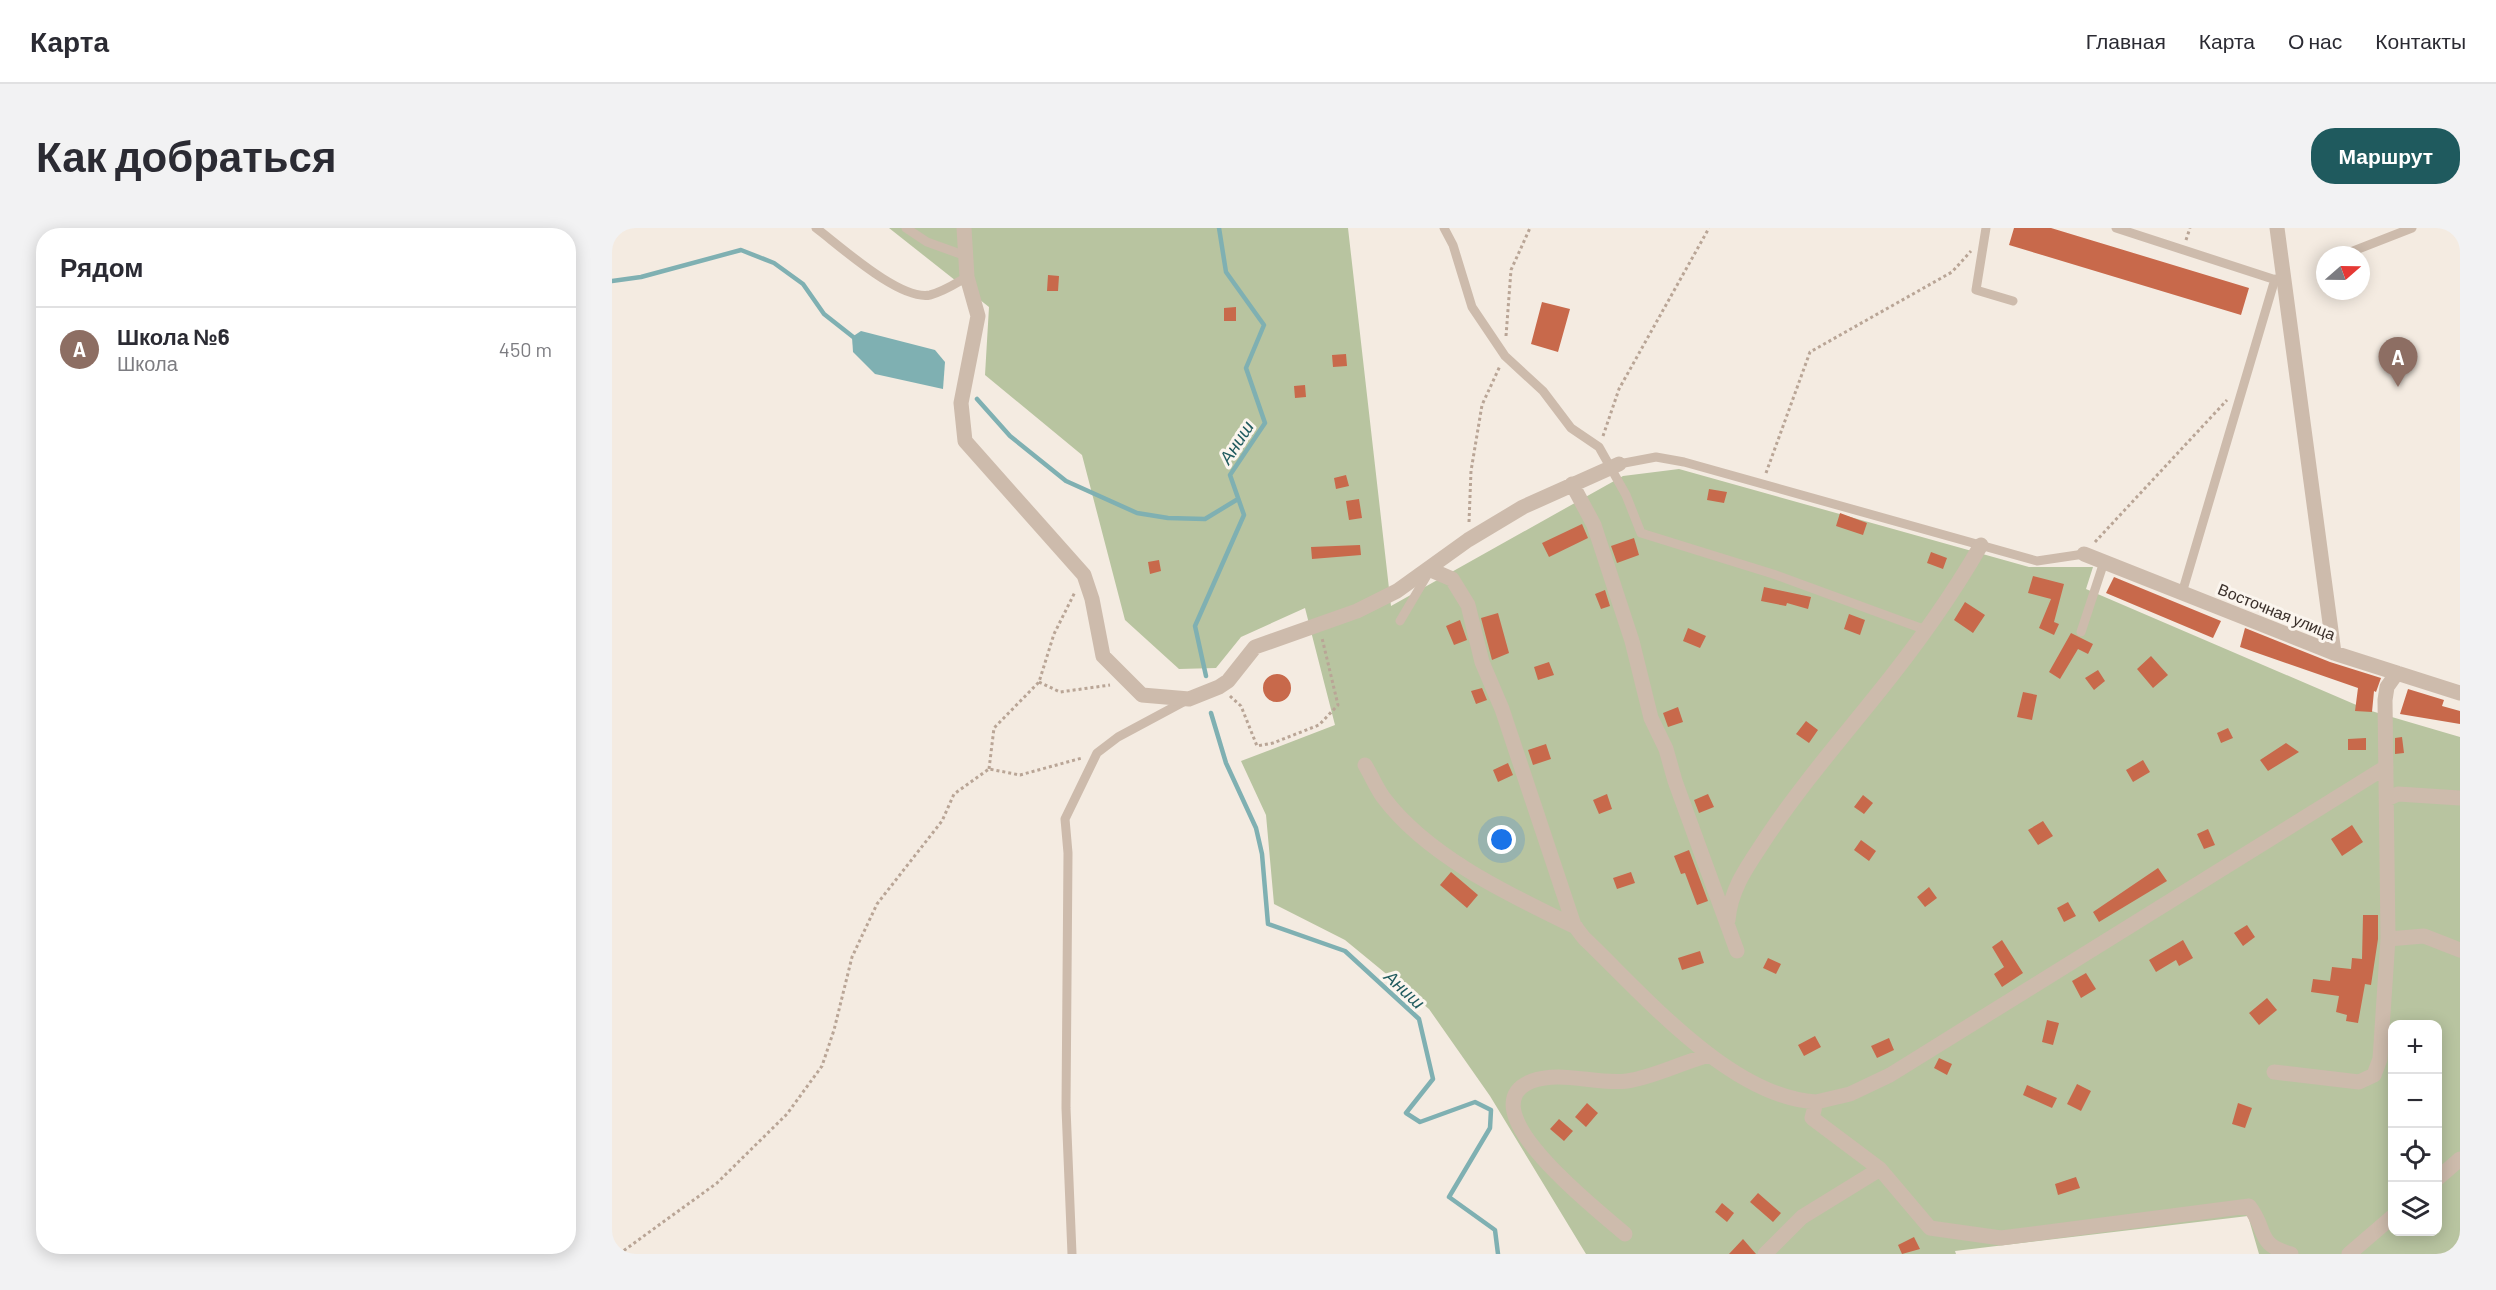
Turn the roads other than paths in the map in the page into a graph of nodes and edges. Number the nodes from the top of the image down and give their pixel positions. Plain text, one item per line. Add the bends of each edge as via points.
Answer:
1 (816, 228) edge
2 (906, 228) edge
3 (964, 228) edge
4 (1444, 228) edge
5 (2116, 228) edge
6 (2277, 228) edge
7 (2412, 228) edge
8 (1985, 232) edge
9 (2366, 246) edge
10 (966, 256) junction
11 (967, 277) junction
12 (2280, 281) junction
13 (2013, 301) dead end
14 (1615, 465) junction
15 (1572, 484) junction
16 (1981, 545) junction
17 (2084, 554) joint
18 (2104, 562) junction
19 (1431, 570) junction
20 (2182, 593) junction
21 (1400, 621) dead end
22 (1926, 630) junction
23 (2081, 632) dead end
24 (2334, 653) junction
25 (2397, 673) junction
26 (2460, 693) edge
27 (1189, 699) junction
28 (1365, 765) dead end
29 (2386, 767) junction
30 (2460, 798) edge
31 (2387, 799) junction
32 (1728, 923) junction
33 (1576, 927) junction
34 (2388, 939) junction
35 (2460, 950) edge
36 (1737, 951) dead end
37 (1710, 1055) junction
38 (2274, 1072) dead end
39 (1816, 1102) junction
40 (2460, 1159) edge
41 (1880, 1169) junction
42 (2442, 1175) edge
43 (2388, 1220) edge
44 (1625, 1234) dead end
45 (1072, 1254) edge
46 (1765, 1254) edge
47 (2291, 1254) edge
48 (2349, 1254) edge

1 - 11 lane via 907,292 927,295
2 - 10 lane via 927,242
3 - 10 street
4 - 14 lane via 1472,307 1505,356 1543,391 1571,428 1599,447
5 - 12 lane
6 - 12 street
7 - 9 lane
8 - 13 lane via 1976,290
10 - 11 street
11 - 27 street via 978,316 960,403 965,441 1084,575 1103,656 1142,695
12 - 20 lane via 2245,381
12 - 24 street
14 - 15 street
14 - 16 lane via 1656,457 1684,462
14 - 22 lane via 1641,533 1773,574
15 - 19 street via 1468,540
15 - 32 street via 1594,525 1632,641 1651,718 1666,749
16 - 17 lane via 2037,561
16 - 22 street
17 - 18 street, Восточная улица
18 - 20 street, Восточная улица
18 - 23 lane
19 - 21 lane
19 - 27 street via 1377,602 1255,647 1228,681
19 - 33 street via 1452,579 1468,605 1482,662 1503,709
20 - 24 street, Восточная улица
22 - 32 street via 1803,784 1740,878 1730,903
24 - 25 street, Восточная улица
25 - 26 street, Восточная улица
25 - 29 street via 2387,687 2385,700
27 - 45 lane via 1118,737 1097,753 1065,819 1066,1108
28 - 33 street via 1392,808 1449,857 1473,874
29 - 31 street
29 - 39 street via 1890,1075 1850,1094
30 - 31 street via 2398,794
31 - 34 street
32 - 36 street
33 - 37 street
34 - 35 street via 2424,936
34 - 38 street via 2380,1059 2374,1075 2359,1082
37 - 39 street via 1774,1092
37 - 44 street via 1626,1081 1567,1077 1534,1080 1520,1087 1515,1096 1520,1128 1536,1153
39 - 41 street via 1812,1118
40 - 42 street
41 - 46 street via 1802,1217
41 - 47 street via 1930,1228 2001,1238 2249,1206 2262,1235 2274,1249
43 - 48 street

